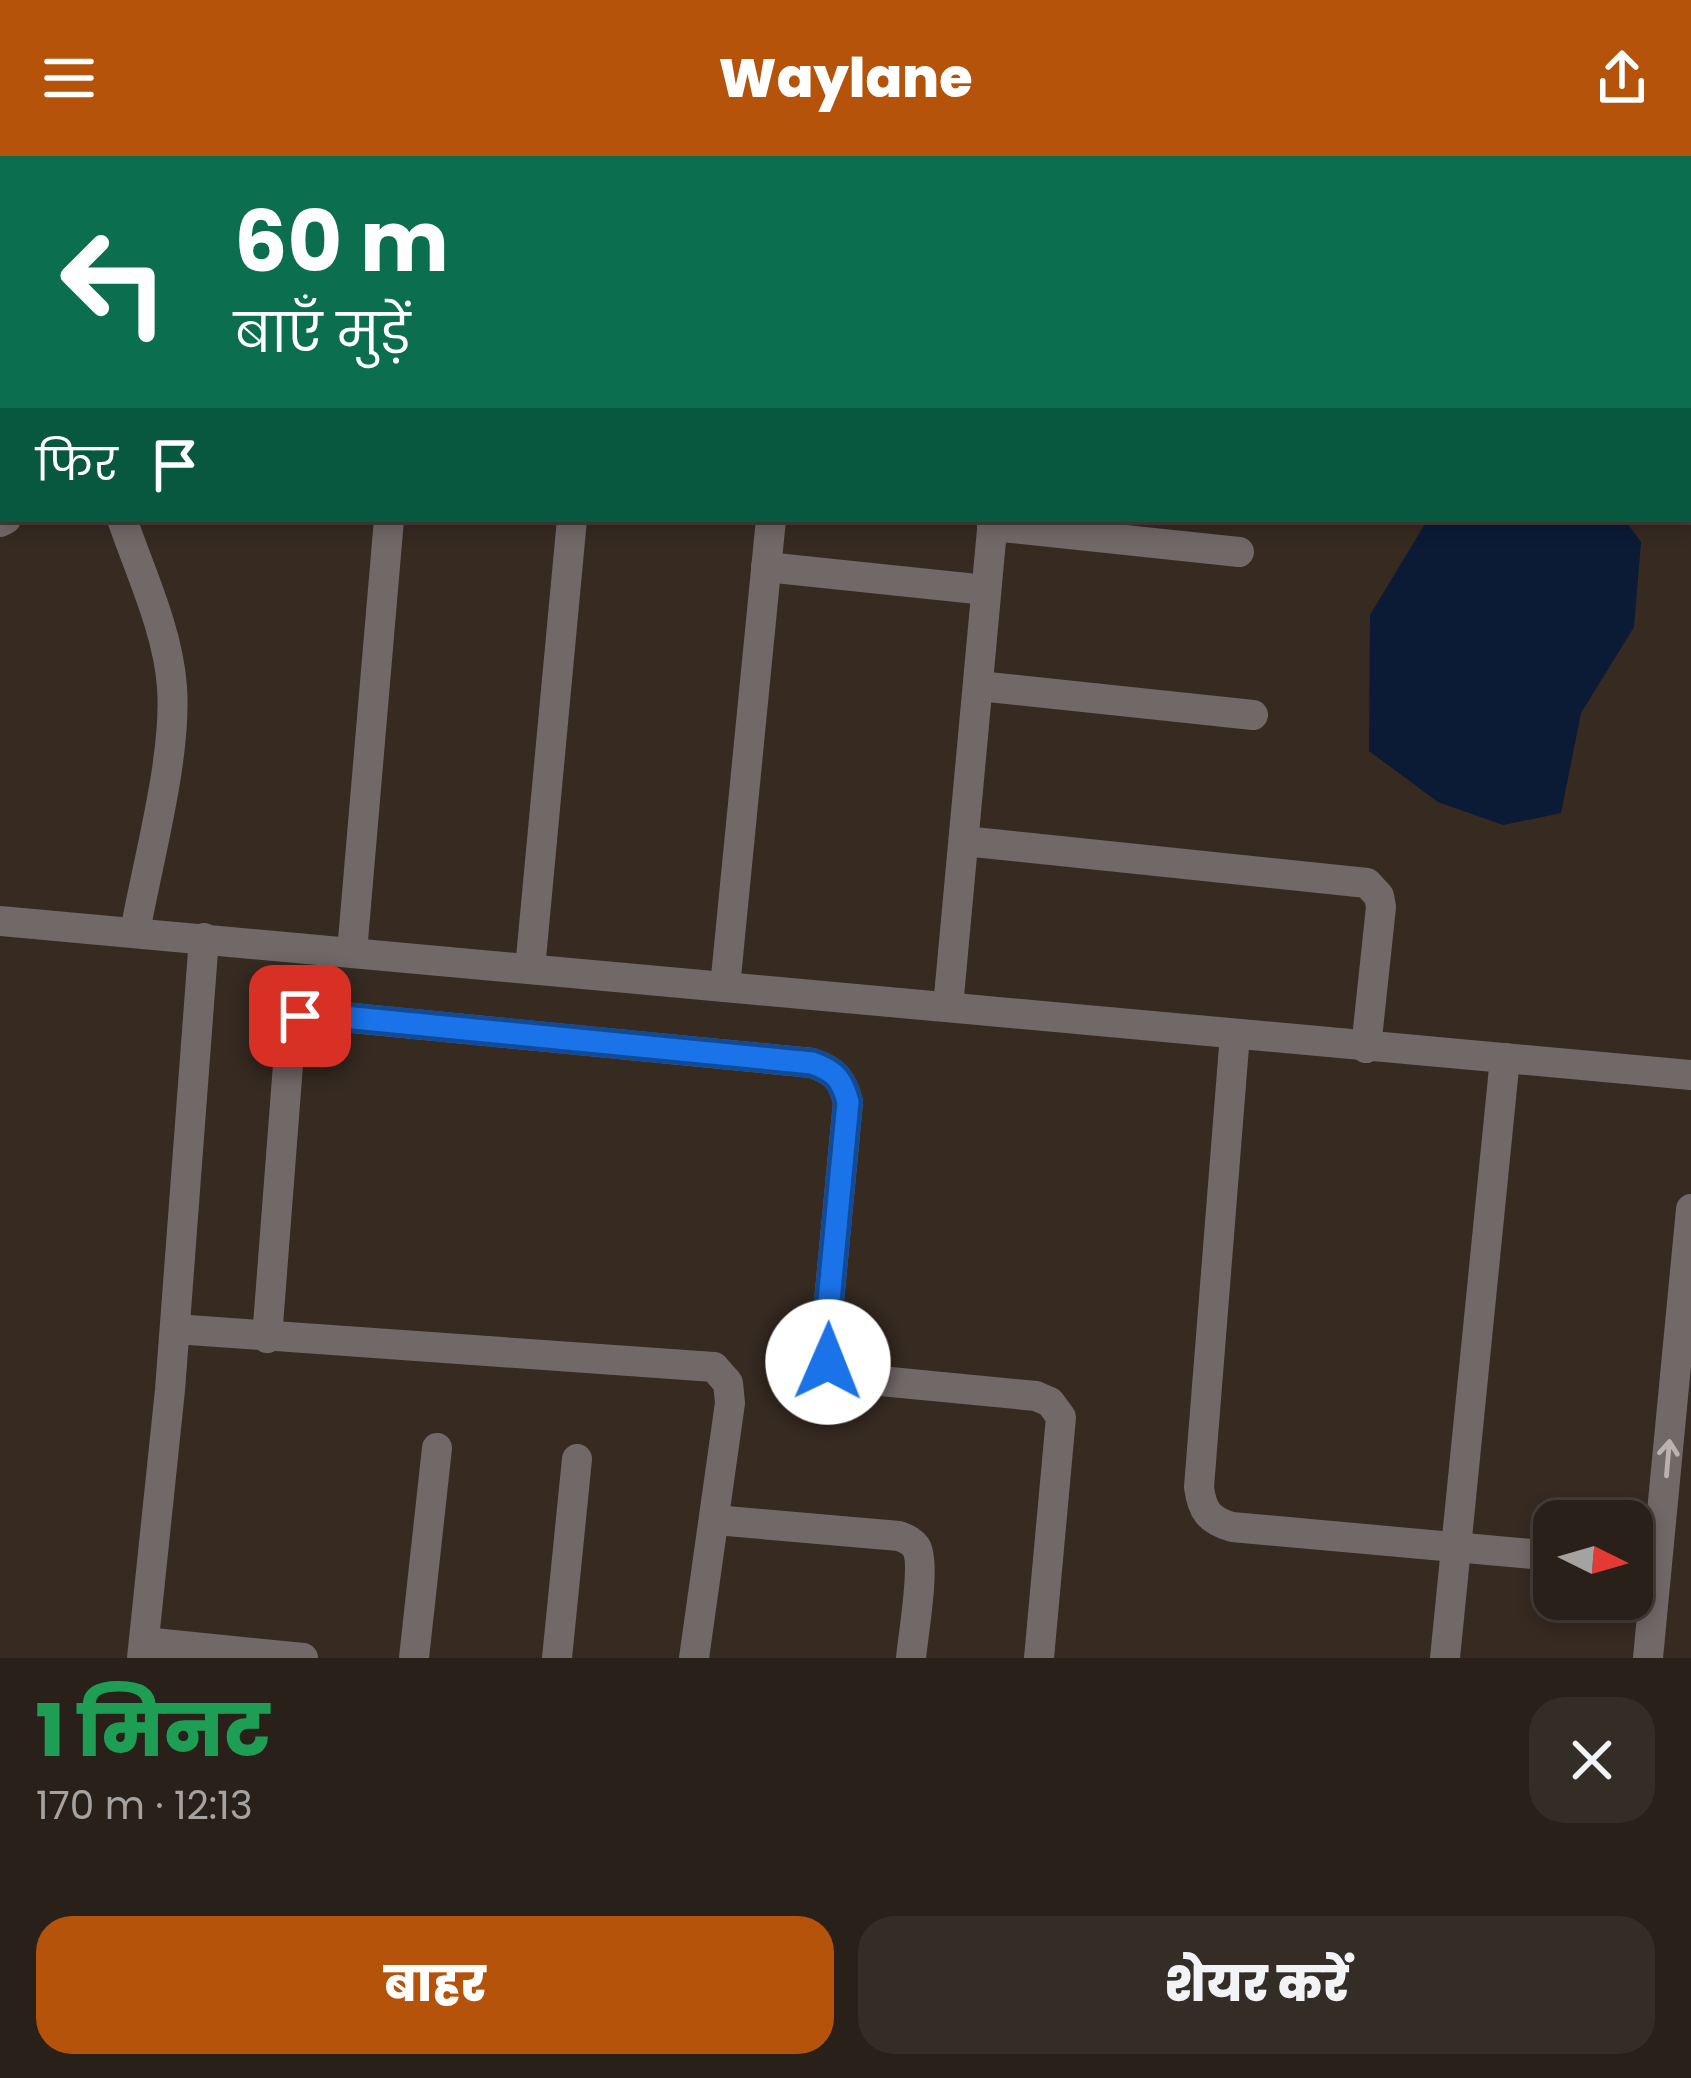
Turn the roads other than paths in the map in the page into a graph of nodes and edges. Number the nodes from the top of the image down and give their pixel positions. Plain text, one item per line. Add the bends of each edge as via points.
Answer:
1 (123, 522) edge
2 (389, 522) edge
3 (572, 522) edge
4 (771, 522) edge
5 (992, 522) edge
6 (1239, 552) dead end
7 (766, 567) junction
8 (986, 590) junction
9 (979, 686) junction
10 (1253, 715) dead end
11 (964, 841) junction
12 (0, 921) edge
13 (135, 932) junction
14 (204, 938) junction
15 (352, 952) junction
16 (530, 969) junction
17 (725, 987) junction
18 (948, 1007) junction
19 (1235, 1034) junction
20 (1366, 1048) junction
21 (1505, 1058) junction
22 (1691, 1076) edge
23 (1691, 1209) edge
24 (175, 1329) junction
25 (267, 1338) junction
26 (437, 1448) dead end
27 (578, 1459) dead end
28 (1653, 1503) edge
29 (715, 1520) junction
30 (1459, 1546) junction
31 (1533, 1554) edge
32 (1647, 1620) edge
33 (143, 1650) edge
34 (303, 1658) edge
35 (414, 1658) edge
36 (557, 1658) edge
37 (694, 1658) edge
38 (911, 1658) edge
39 (1039, 1658) edge
40 (1445, 1658) edge
41 (1648, 1658) edge

1 - 13 street via 172,683 172,725
2 - 15 street
3 - 16 street
4 - 7 street
5 - 6 street
5 - 8 street
7 - 8 street
7 - 17 street
8 - 9 street
9 - 10 street
9 - 11 street
11 - 18 street
11 - 20 street via 1366,883 1381,907
12 - 13 street
13 - 14 street
14 - 15 street
14 - 24 street
15 - 16 street
16 - 17 street
17 - 18 street
18 - 19 street
19 - 20 street
19 - 30 street via 1202,1506 1232,1527
20 - 21 street
21 - 22 street
21 - 30 street
28 -> 23 street
24 - 25 street
24 - 33 street
25 - 29 street via 714,1367 728,1383 730,1403
25 - 39 street via 290,1039 300,1016 830,1069 848,1102 828,1362 849,1378 1036,1396 1061,1417
26 - 35 street
27 - 36 street
29 - 37 street
29 - 38 street via 911,1541 919,1550
30 - 31 street
30 - 40 street
32 - 41 street
33 - 34 street

